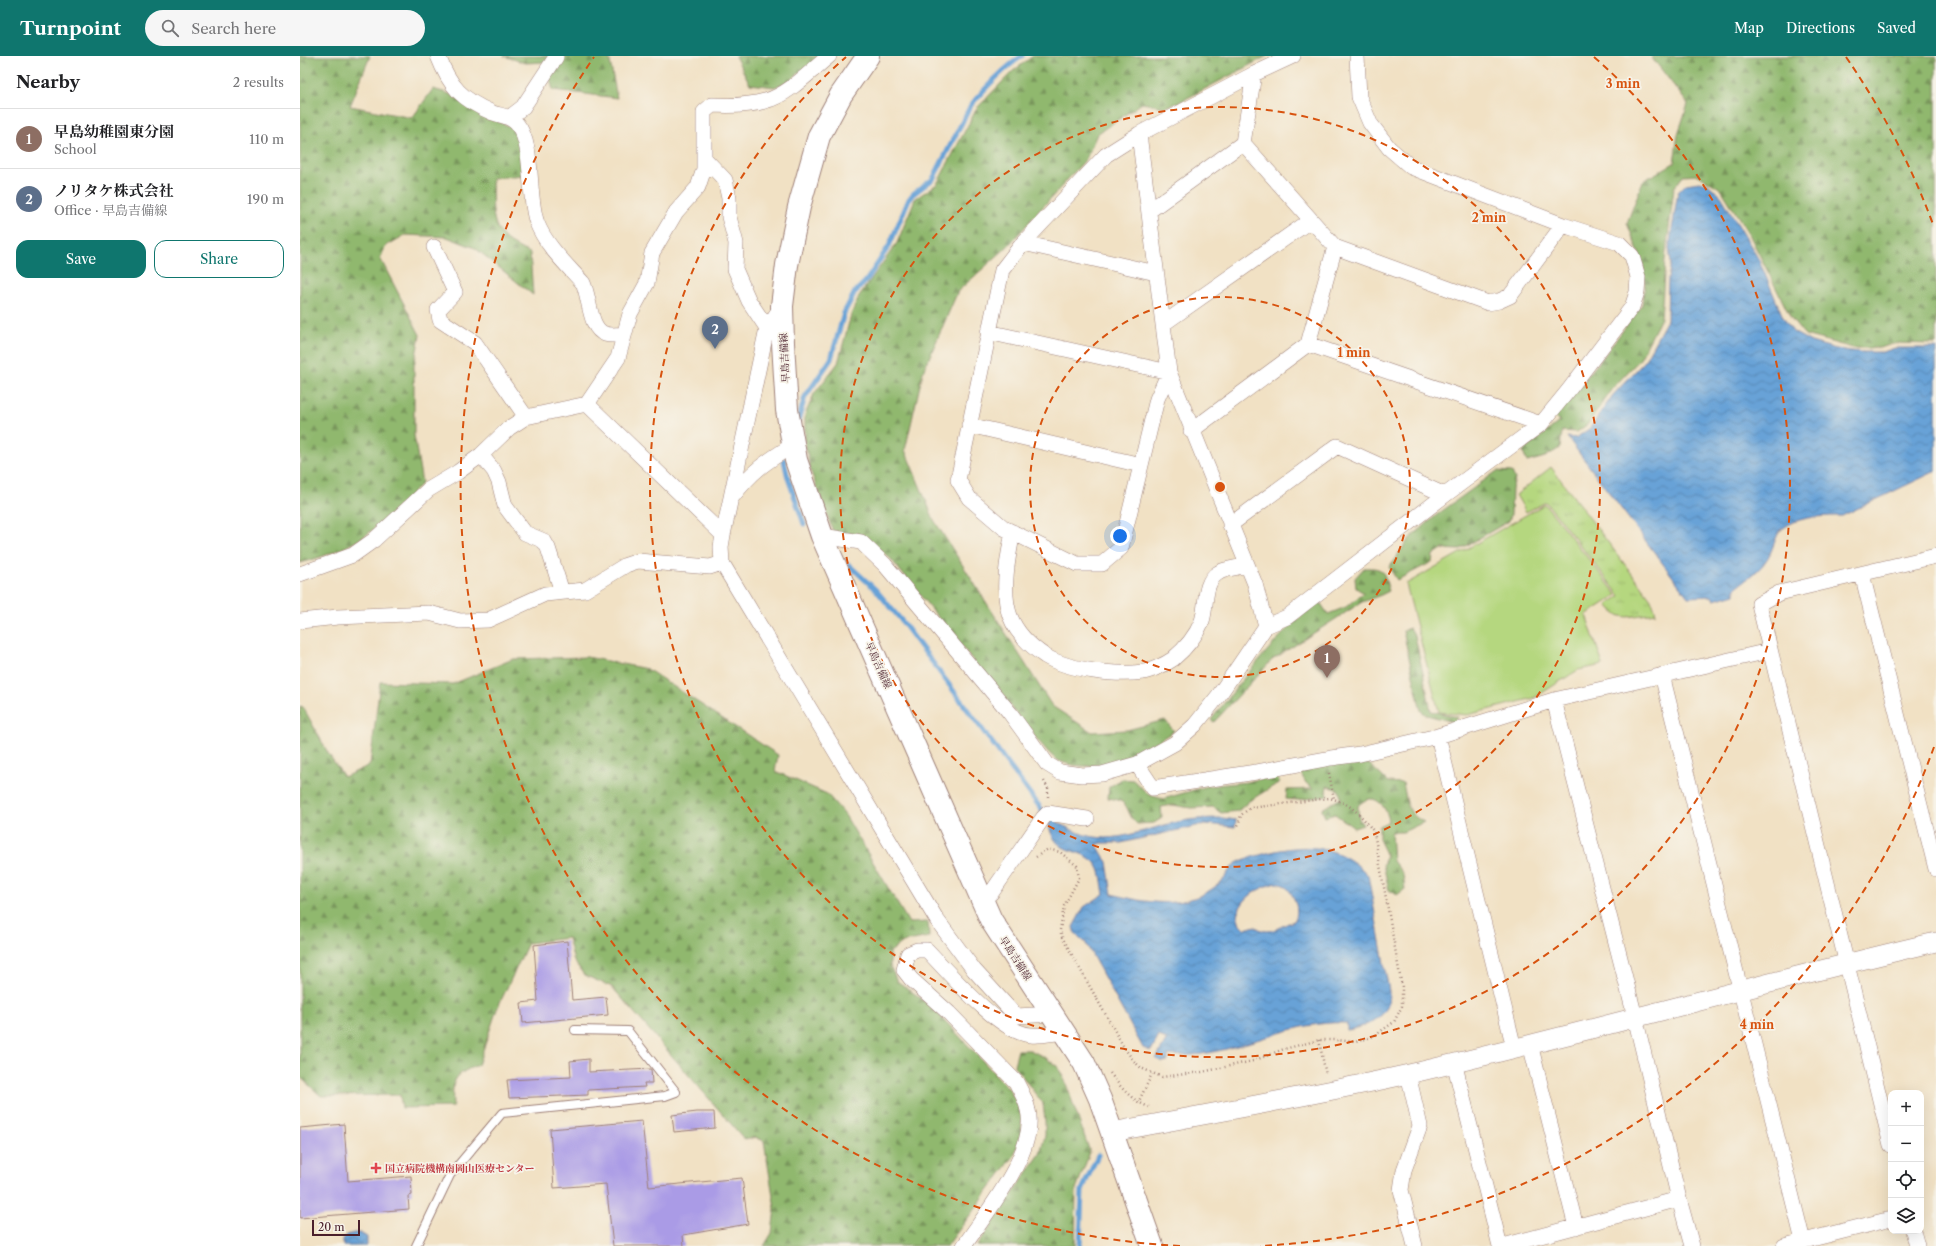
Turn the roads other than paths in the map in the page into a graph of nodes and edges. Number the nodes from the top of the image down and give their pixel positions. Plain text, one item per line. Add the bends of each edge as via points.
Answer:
1 (438, 56) edge
2 (829, 56) edge
3 (868, 56) edge
4 (1293, 56) edge
5 (1357, 56) edge
6 (556, 57) edge
7 (1254, 74) junction
8 (510, 117) junction
9 (1139, 134) junction
10 (1243, 143) junction
11 (704, 158) junction
12 (1149, 211) junction
13 (1312, 220) junction
14 (1563, 225) junction
15 (1023, 244) junction
16 (434, 247) dead end
17 (1335, 247) junction
18 (1156, 273) junction
19 (782, 306) junction
20 (1163, 324) junction
21 (767, 328) junction
22 (988, 332) junction
23 (624, 335) junction
24 (1308, 344) junction
25 (1169, 372) junction
26 (587, 404) junction
27 (526, 417) junction
28 (1541, 424) junction
29 (969, 425) junction
30 (1191, 431) junction
31 (793, 445) junction
32 (481, 455) junction
33 (1141, 464) junction
34 (1445, 495) junction
35 (731, 498) junction
36 (1230, 525) junction
37 (1013, 532) junction
38 (723, 535) junction
39 (822, 536) junction
40 (1936, 556) edge
41 (722, 563) junction
42 (1247, 565) junction
43 (300, 574) edge
44 (1862, 574) junction
45 (562, 592) junction
46 (300, 620) edge
47 (1266, 626) junction
48 (1769, 651) junction
49 (1662, 675) junction
50 (1554, 700) junction
51 (1438, 736) junction
52 (1137, 764) junction
53 (1087, 819) dead end
54 (1936, 870) edge
55 (982, 900) junction
56 (1936, 942) edge
57 (1847, 963) junction
58 (1740, 991) junction
59 (1635, 1018) junction
60 (1059, 1023) junction
61 (575, 1030) dead end
62 (1522, 1046) junction
63 (1454, 1062) junction
64 (1408, 1074) junction
65 (1113, 1132) junction
66 (1888, 1133) edge
67 (1679, 1199) junction
68 (1888, 1220) edge
69 (1576, 1226) junction
70 (1914, 1234) edge
71 (1803, 1241) junction
72 (416, 1246) edge
73 (964, 1246) edge
74 (1152, 1246) edge
75 (1415, 1246) edge
76 (1501, 1246) edge
77 (1692, 1246) edge
78 (1784, 1246) edge
79 (1917, 1246) edge

1 - 8 street via 446,77 460,94 476,105
2 - 11 street via 787,90 767,101 737,106 712,105 704,112
3 - 19 main road, 早島吉備線 via 841,95 819,136 799,207 787,265
4 - 7 street
5 - 14 street via 1359,97 1370,123 1389,148 1411,167
6 - 8 street via 523,107
7 - 9 street
7 - 10 street
8 - 23 street via 518,125 525,141 536,221 544,238 583,283 597,328 605,334
9 - 12 street
9 - 15 street via 1106,155
10 - 12 street
10 - 13 street
11 - 21 street via 725,180 729,198 729,217 736,243 735,268 749,301
11 - 23 street via 704,169 698,187 676,212 652,253 647,283 630,314
12 - 18 street
13 - 17 street
13 - 20 street
14 - 17 street via 1510,296 1494,302
14 - 28 street via 1619,243 1632,256 1638,277 1637,292 1632,307
15 - 18 street
15 - 22 street via 1002,270
16 - 27 street via 454,292 438,310 440,320 475,342
17 - 24 street
18 - 20 street
19 - 21 street
19 - 31 main road, 早島吉備線 via 784,376
20 - 25 street
21 - 35 street
22 - 25 street
22 - 29 street
23 - 26 street via 618,358
24 - 28 street
24 - 30 street
25 - 30 street
25 - 33 street via 1157,399
26 - 27 street
26 - 38 street
27 - 32 street via 509,428
28 - 34 street
29 - 33 street
29 - 37 street via 958,480 969,498 1004,528
30 - 36 street
31 - 35 street via 764,463 747,478
31 - 39 main road, 早島吉備線
32 - 43 street via 428,490 374,540 353,555
32 - 45 street via 494,471 505,506 525,533 544,541
33 - 37 street via 1121,548 1102,564 1077,564
34 - 36 street via 1337,446
34 - 47 street via 1288,617
35 - 38 street
36 - 42 street
37 - 42 street via 1006,564 1007,596 1010,615 1022,637 1046,656 1069,665 1113,674 1144,672 1172,660 1191,641 1202,620 1210,580 1218,573
38 - 41 street
39 - 52 street via 861,542 885,565 1010,713 1047,764 1060,772 1082,775 1102,774
39 - 55 main road, 早島吉備線
40 - 44 street
41 - 45 street via 710,567 638,562 626,565 585,590
41 - 60 street via 937,920 974,970 1016,1016
42 - 47 street
44 - 48 street via 1779,593 1759,604
44 - 54 street
45 - 46 street via 545,594 488,620 460,620 429,613
47 - 52 street via 1219,695 1195,725 1175,743
48 - 49 street
48 - 57 street
49 - 50 street
49 - 58 street
50 - 51 street
50 - 59 street
51 - 52 street via 1360,754 1153,788
51 - 62 street
53 - 55 street via 1046,815 992,892
55 - 60 main road, 早島吉備線 via 991,920
56 - 57 street
57 - 58 street
57 - 66 street
58 - 59 street
58 - 71 street
59 - 62 street
59 - 67 street
60 - 65 main road, 早島吉備線 via 1084,1063
60 - 73 street via 1030,1036 1008,1027 971,996 927,950 917,950 908,954 904,970 1016,1082 1029,1111 1026,1143 1018,1163
61 - 72 lane via 628,1031 676,1092 665,1096 502,1113 450,1175
62 - 63 street
62 - 69 street
63 - 64 street
63 - 76 street
64 - 65 street
64 - 75 street via 1420,1126 1404,1170 1400,1190
65 - 74 main road, 早島吉備線
67 - 69 street
67 - 77 street
68 - 71 street
69 - 76 street
70 - 79 street
71 - 78 street

